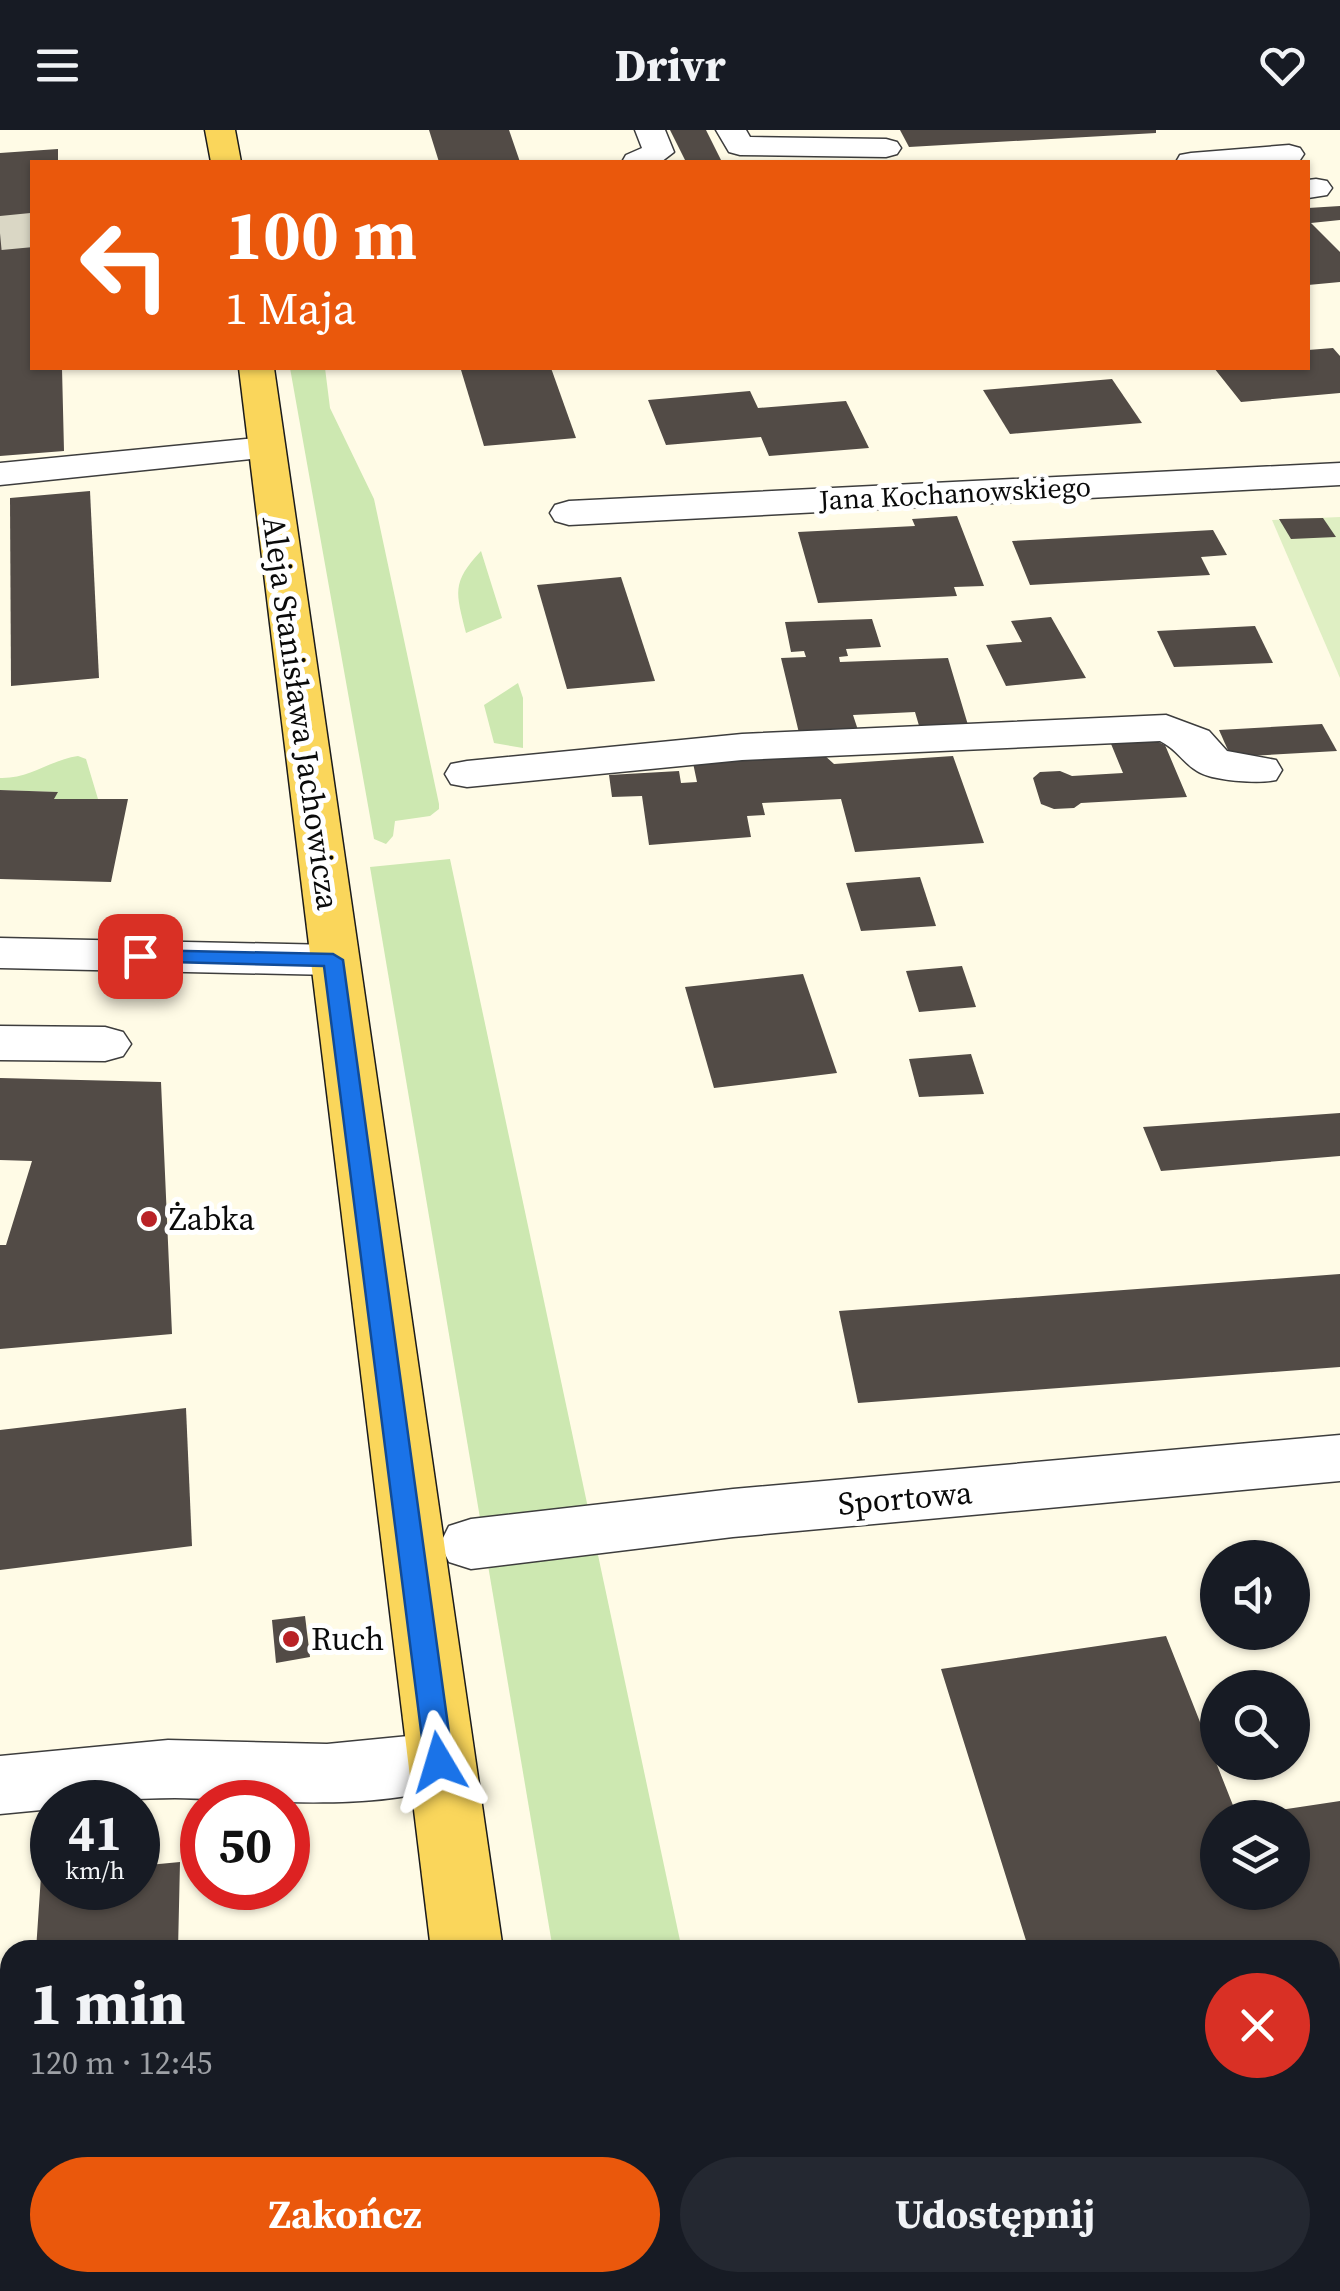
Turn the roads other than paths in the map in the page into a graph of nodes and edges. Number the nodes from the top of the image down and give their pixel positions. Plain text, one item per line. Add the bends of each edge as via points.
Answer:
1 (220, 130) edge
2 (650, 130) edge
3 (732, 130) edge
4 (1268, 130) edge
5 (886, 147) edge
6 (226, 160) edge
7 (642, 160) edge
8 (1293, 160) edge
9 (256, 370) edge
10 (266, 448) junction
11 (0, 474) edge
12 (1340, 474) edge
13 (569, 513) dead end
14 (1260, 770) dead end
15 (467, 774) dead end
16 (0, 953) edge
17 (333, 960) junction
18 (0, 1042) edge
19 (106, 1044) dead end
20 (1340, 1458) edge
21 (405, 1506) junction
22 (471, 1544) junction
23 (418, 1608) junction
24 (439, 1762) junction
25 (0, 1786) edge
26 (466, 1940) edge

1 - 6 main road
2 - 7 street via 660,152
3 - 5 street via 740,146
4 - 8 street
9 - 10 main road, Aleja Stanisława Jachowicza
10 - 11 street
10 - 17 main road, Aleja Stanisława Jachowicza
12 - 13 street, Jana Kochanowskiego
14 - 15 street via 1213,762 1194,740 1166,728 742,747
16 - 17 street
17 - 21 main road, Aleja Stanisława Jachowicza
18 - 19 street
20 - 22 street, Sportowa
21 - 22 street
21 - 23 main road, Aleja Stanisława Jachowicza
22 - 23 street
23 - 24 main road, Aleja Stanisława Jachowicza
24 - 25 street via 327,1773 168,1769
24 - 26 main road, Aleja Stanisława Jachowicza

